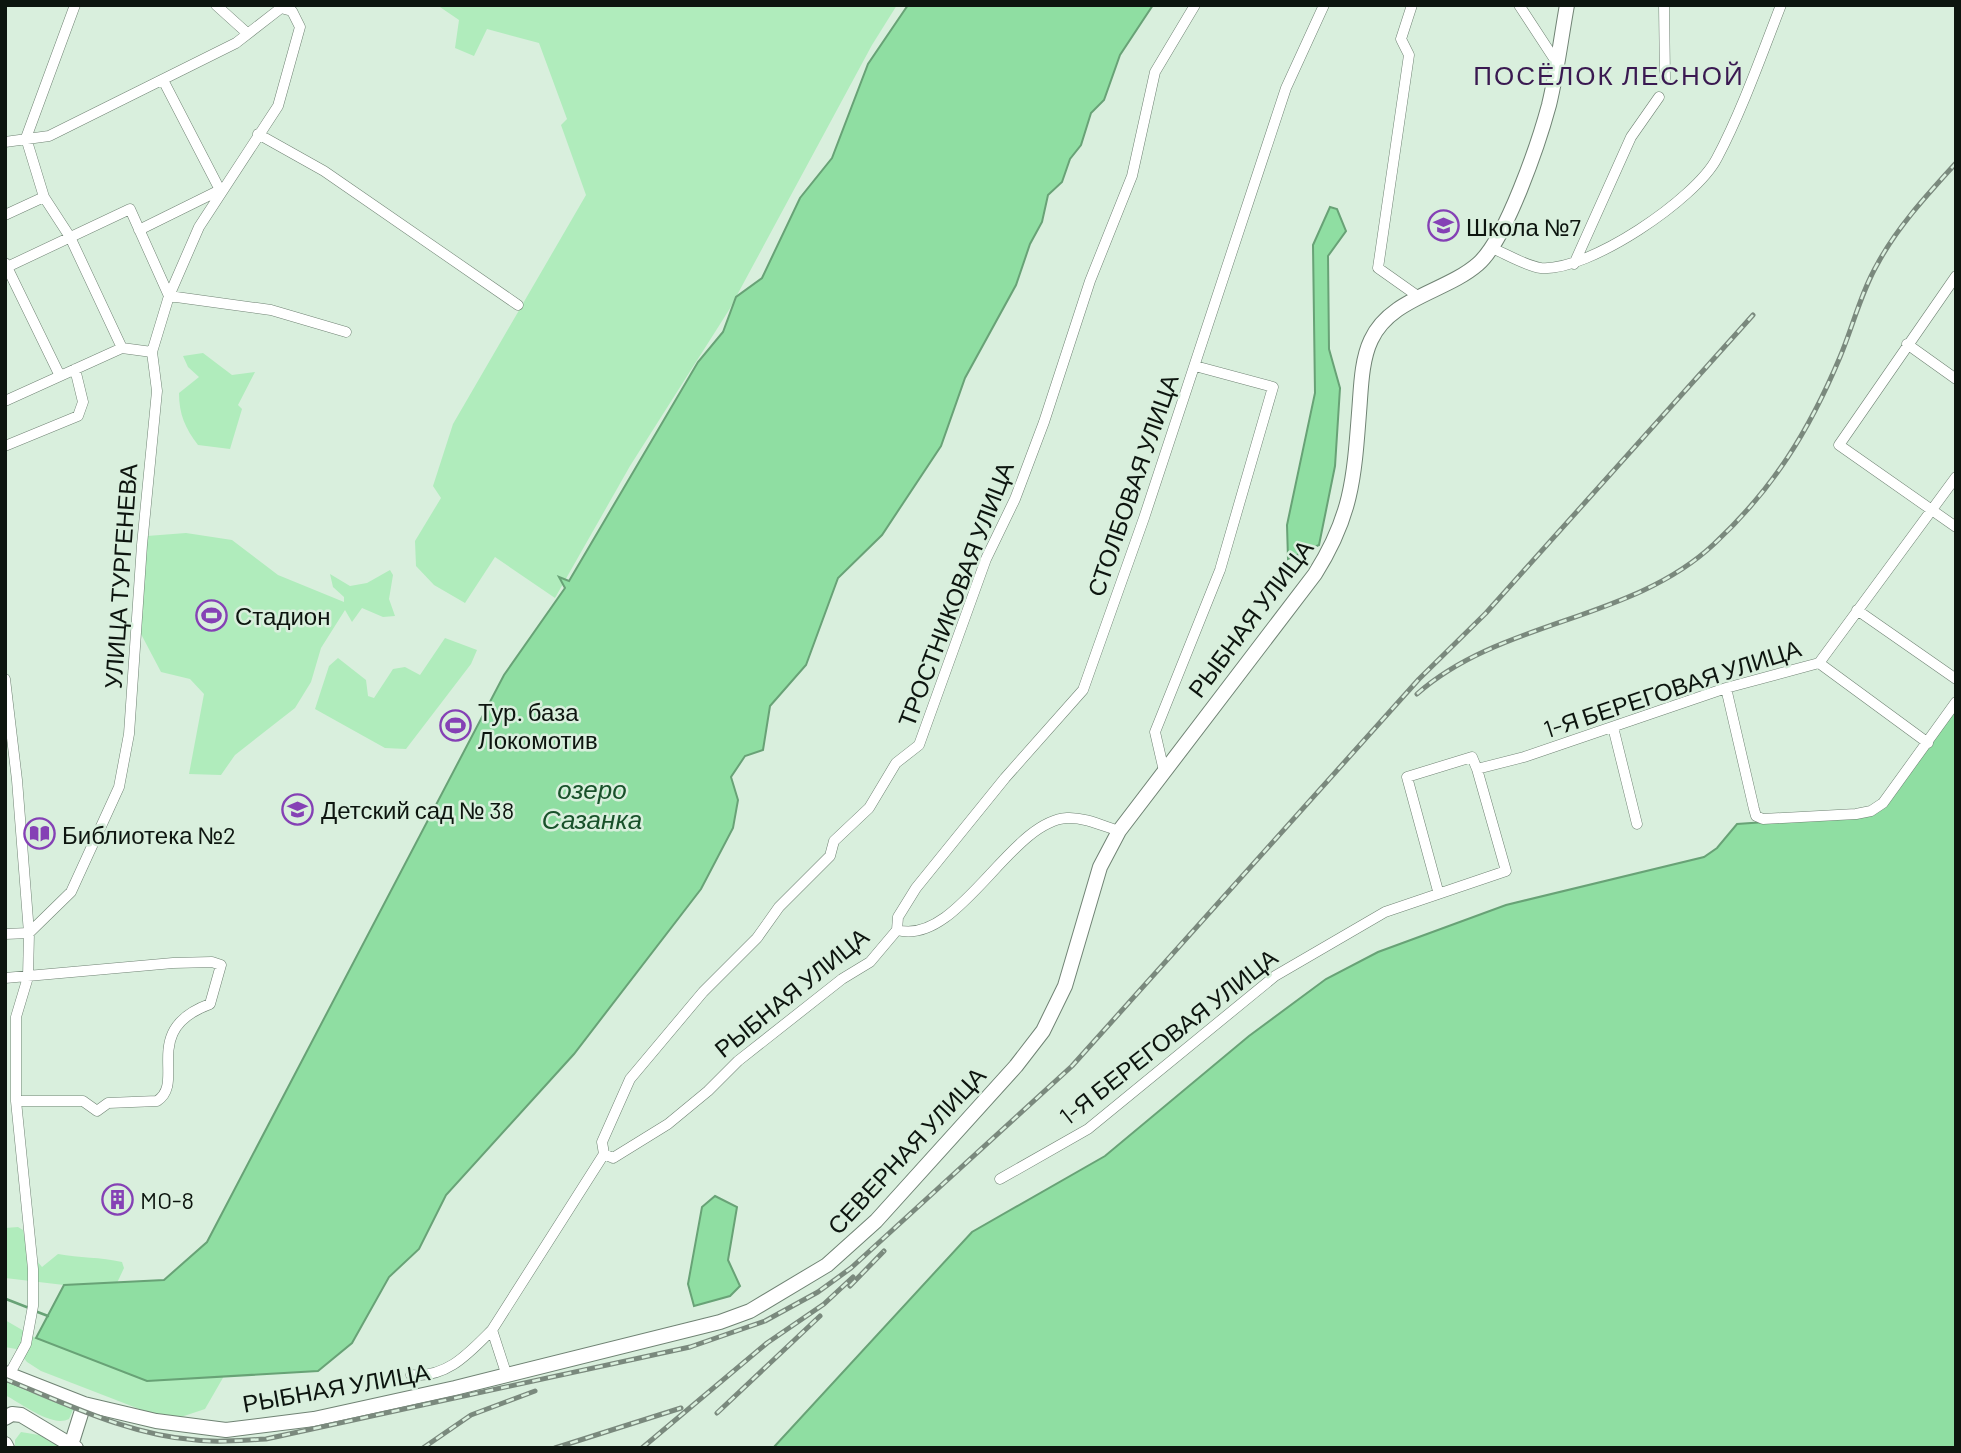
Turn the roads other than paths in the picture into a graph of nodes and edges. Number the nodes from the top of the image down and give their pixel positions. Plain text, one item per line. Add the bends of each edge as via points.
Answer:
1 (75, 5) edge
2 (216, 5) edge
3 (1195, 5) edge
4 (1324, 5) edge
5 (1412, 5) edge
6 (1519, 5) edge
7 (1566, 5) edge
8 (1664, 5) edge
9 (1780, 5) edge
10 (247, 33) junction
11 (1557, 63) junction
12 (1665, 79) dead end
13 (163, 80) junction
14 (1659, 97) dead end
15 (258, 134) junction
16 (26, 138) junction
17 (5, 142) edge
18 (220, 190) junction
19 (44, 197) junction
20 (5, 215) edge
21 (139, 230) junction
22 (69, 237) junction
23 (1492, 248) junction
24 (1574, 264) junction
25 (6, 266) edge
26 (1956, 276) edge
27 (169, 296) junction
28 (1419, 297) junction
29 (518, 305) dead end
30 (346, 332) dead end
31 (1907, 344) junction
32 (122, 348) junction
33 (152, 352) junction
34 (1195, 366) junction
35 (75, 369) junction
36 (60, 376) junction
37 (1956, 379) edge
38 (5, 401) edge
39 (5, 446) edge
40 (1956, 477) edge
41 (1932, 511) junction
42 (1956, 527) edge
43 (1857, 610) junction
44 (1819, 663) junction
45 (5, 679) edge
46 (1956, 679) edge
47 (1726, 688) junction
48 (1956, 702) edge
49 (1613, 727) junction
50 (1928, 743) junction
51 (1477, 769) junction
52 (1164, 771) junction
53 (1637, 824) dead end
54 (1119, 831) junction
55 (1438, 891) junction
56 (898, 929) junction
57 (29, 933) junction
58 (5, 934) edge
59 (28, 977) junction
60 (5, 978) edge
61 (16, 1101) junction
62 (604, 1154) junction
63 (1000, 1179) dead end
64 (492, 1330) junction
65 (7, 1374) edge
66 (411, 1375) dead end
67 (508, 1376) junction
68 (84, 1404) junction
69 (8, 1416) edge
70 (5, 1434) edge
71 (74, 1445) edge

1 - 16 street
2 - 10 street
3 - 62 street, ТРОСТНИКОВАЯ УЛИЦА via 1155,72 1132,176 1090,281 1044,422 986,559 919,746 896,763 869,808 834,841 830,856 703,992 630,1079 602,1142
4 - 34 street, СТОЛБОВАЯ УЛИЦА via 1286,88
5 - 28 street via 1401,39 1409,55 1378,268
6 - 11 street
7 - 11 street
8 - 12 street
9 - 24 street via 1717,159 1698,187 1599,253
10 - 13 street
10 - 15 street via 281,8 292,11 300,27 278,106
11 - 23 street via 1549,106
13 - 16 street via 49,136
13 - 18 street
14 - 24 street via 1631,137
15 - 18 street
15 - 29 street via 324,171
16 - 17 street
16 - 19 street
18 - 21 street
18 - 27 street
19 - 20 street
19 - 22 street
21 - 22 street via 130,209
21 - 27 street
22 - 25 street
22 - 32 street
23 - 24 street via 1540,268
23 - 28 street, РЫБНАЯ УЛИЦА via 1464,275
25 - 36 street
26 - 31 street
27 - 30 street via 271,310
27 - 33 street
28 - 52 street, РЫБНАЯ УЛИЦА via 1390,314 1371,340 1362,380 1355,475 1335,543
31 - 37 street
31 - 41 street via 1839,444
32 - 33 street
32 - 35 street
33 - 57 street, УЛИЦА ТУРГЕНЕВА via 157,391 129,734 119,787 71,892
34 - 52 street, РЫБНАЯ УЛИЦА via 1273,387 1220,570 1155,732
34 - 56 street, СТОЛБОВАЯ УЛИЦА via 1083,690 916,888 898,917
35 - 36 street
35 - 39 street via 83,402 78,416
36 - 38 street
40 - 41 street, 1-Я БЕРЕГОВАЯ УЛИЦА
41 - 42 street
41 - 43 street, 1-Я БЕРЕГОВАЯ УЛИЦА
43 - 44 street, 1-Я БЕРЕГОВАЯ УЛИЦА
43 - 46 street
44 - 47 street, 1-Я БЕРЕГОВАЯ УЛИЦА
44 - 50 street
45 - 57 street
47 - 49 street, 1-Я БЕРЕГОВАЯ УЛИЦА
47 - 50 street via 1754,809 1763,819 1871,811 1884,803
48 - 50 street
49 - 51 street, 1-Я БЕРЕГОВАЯ УЛИЦА
49 - 53 street
51 - 55 street, 1-Я БЕРЕГОВАЯ УЛИЦА via 1506,871
51 - 55 street, 1-Я БЕРЕГОВАЯ УЛИЦА via 1472,757 1407,778
52 - 54 street, РЫБНАЯ УЛИЦА
54 - 56 street, РЫБНАЯ УЛИЦА via 1068,818 1049,822 1009,854 948,915 912,930
54 - 67 street, СЕВЕРНАЯ УЛИЦА via 1100,867 1075,957 1043,1031 882,1215 827,1265 778,1296 720,1322
55 - 63 street, 1-Я БЕРЕГОВАЯ УЛИЦА via 1362,924 1275,976 1088,1129
56 - 62 street, РЫБНАЯ УЛИЦА via 870,962 737,1061 668,1124 613,1157
57 - 58 street
57 - 59 street
59 - 60 street
59 - 61 street via 16,1017
59 - 61 street via 173,963 221,965 210,1004 188,1012 174,1028 168,1049 167,1090 157,1101 108,1103 97,1111 83,1101
61 - 65 street via 33,1306 26,1344
62 - 64 street, РЫБНАЯ УЛИЦА
64 - 66 street, РЫБНАЯ УЛИЦА via 463,1359 440,1373
64 - 67 street
65 - 68 street, РЫБНАЯ УЛИЦА
67 - 68 street, РЫБНАЯ УЛИЦА via 314,1419 226,1430 156,1421
68 - 71 street
69 - 70 street
69 - 71 street via 21,1415

